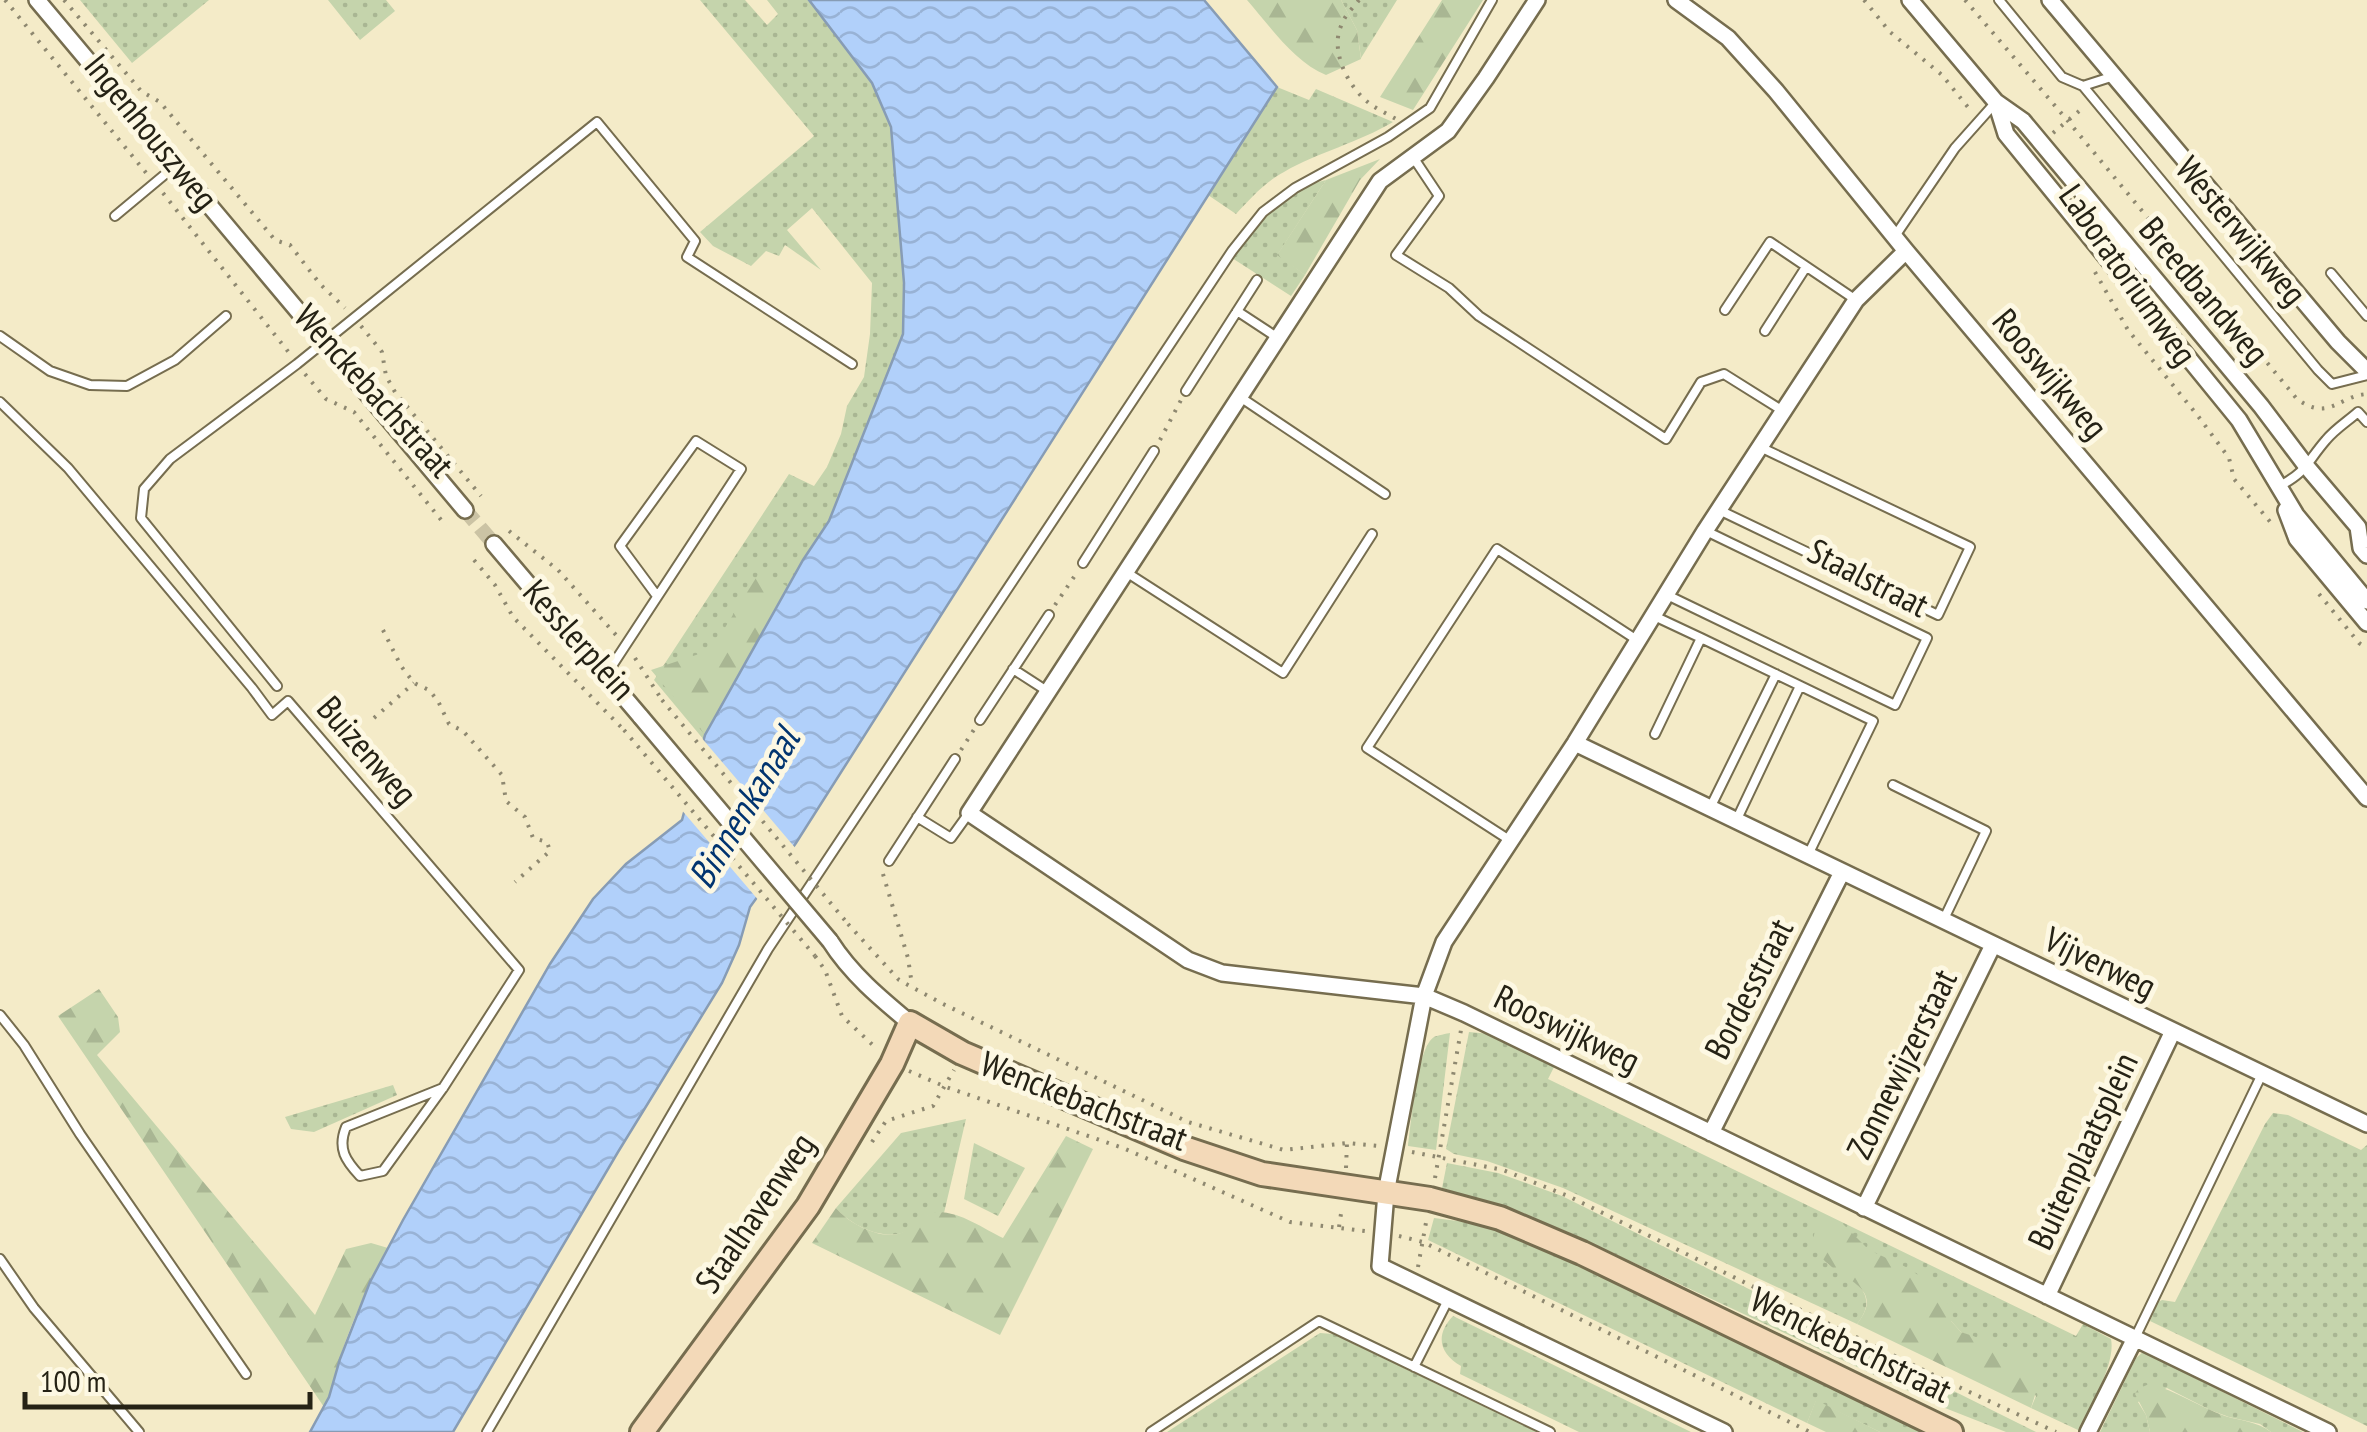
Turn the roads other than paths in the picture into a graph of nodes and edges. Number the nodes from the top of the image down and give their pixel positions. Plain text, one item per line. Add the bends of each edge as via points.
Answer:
1 (36, 0) edge
2 (1492, 0) edge
3 (1536, 0) edge
4 (1676, 0) edge
5 (1910, 0) edge
6 (1999, 0) edge
7 (2050, 0) edge
8 (2114, 76) junction
9 (2083, 86) junction
10 (1996, 102) junction
11 (1413, 157) junction
12 (176, 166) junction
13 (115, 216) dead end
14 (1895, 236) junction
15 (1906, 251) junction
16 (1806, 267) junction
17 (2331, 273) dead end
18 (1257, 280) dead end
19 (274, 284) joint
20 (1856, 300) junction
21 (1238, 310) junction
22 (1725, 310) dead end
23 (226, 316) dead end
24 (2367, 316) edge
25 (1765, 331) dead end
26 (0, 336) edge
27 (1278, 338) junction
28 (322, 342) junction
29 (852, 364) dead end
30 (2367, 373) edge
31 (1186, 391) road end
32 (1240, 397) junction
33 (0, 402) edge
34 (1783, 411) junction
35 (2367, 422) edge
36 (1760, 446) junction
37 (1154, 451) road end
38 (2307, 467) junction
39 (2278, 487) junction
40 (1385, 494) dead end
41 (465, 510) tunnel mouth
42 (1718, 510) junction
43 (2365, 530) edge
44 (1705, 531) junction
45 (1372, 534) dead end
46 (494, 544) tunnel mouth
47 (2367, 556) edge
48 (1083, 563) road end
49 (1126, 572) junction
50 (1665, 594) junction
51 (657, 596) junction
52 (2367, 601) edge
53 (1049, 615) road end
54 (1652, 616) junction
55 (2367, 623) edge
56 (1700, 638) junction
57 (1638, 640) junction
58 (1013, 669) junction
59 (606, 674) junction
60 (1776, 674) junction
61 (277, 686) dead end
62 (1800, 686) junction
63 (1048, 691) junction
64 (980, 720) road end
65 (1655, 734) dead end
66 (1575, 743) junction
67 (955, 759) road end
68 (1893, 786) dead end
69 (2367, 798) edge
70 (1710, 808) junction
71 (969, 813) junction
72 (917, 817) junction
73 (1736, 820) junction
74 (1511, 841) junction
75 (1808, 856) junction
76 (889, 861) road end
77 (1842, 872) junction
78 (1943, 921) junction
79 (1993, 945) junction
80 (1424, 996) junction
81 (0, 1015) edge
82 (910, 1024) junction
83 (2173, 1031) junction
84 (2262, 1074) junction
85 (443, 1088) junction
86 (2367, 1124) edge
87 (1710, 1133) junction
88 (1386, 1193) junction
89 (1864, 1208) junction
90 (0, 1259) edge
91 (2047, 1296) junction
92 (1448, 1298) junction
93 (2135, 1338) junction
94 (1414, 1367) junction
95 (246, 1374) dead end
96 (139, 1432) edge
97 (487, 1432) edge
98 (642, 1432) edge
99 (1151, 1432) edge
100 (1550, 1432) edge
101 (1724, 1432) edge
102 (1951, 1432) edge
103 (2088, 1432) edge
104 (2328, 1432) edge

1 - 12 street, Ingenhouszweg
2 - 97 lane via 1430,108 1295,188 1263,212 1232,251 768,949
3 - 11 street via 1448,131
4 - 14 street, Rooswijkweg via 1728,38
5 - 10 street, Breedbandweg
6 - 9 lane, Westerwijkweg via 2062,77
7 - 8 street, Westerwijkweg
8 - 9 lane
8 - 30 street, Westerwijkweg
9 - 30 lane, Westerwijkweg via 2318,370 2332,384
10 - 14 lane
10 - 38 street, Breedbandweg via 2022,121
10 - 39 street, Breedbandweg via 2006,134 2240,420
11 - 27 street via 1380,181
11 - 34 lane via 1440,196 1396,255 1450,288 1479,316 1666,439 1701,382 1724,374
12 - 13 lane
12 - 19 street, Ingenhouszweg
14 - 15 street, Rooswijkweg
15 - 20 street
15 - 69 street, Rooswijkweg
16 - 20 lane
16 - 22 lane via 1770,242
16 - 25 lane
17 - 24 lane, Westerwijkweg
18 - 21 lane
19 - 28 street, Wenckebachstraat
20 - 34 street
21 - 27 lane
21 - 31 lane
23 - 26 lane via 175,360 127,386 90,385 50,371
27 - 32 street
28 - 29 lane via 597,122 695,241 686,256
28 - 41 street, Wenckebachstraat
28 - 61 lane via 170,460 144,489 140,518
32 - 40 lane
32 - 49 street
33 - 85 lane, Buizenweg via 68,468 272,715 288,701 519,970
34 - 36 street
35 - 38 lane via 2358,412 2326,439
36 - 42 street
36 - 42 lane, Staalstraat via 1970,547 1938,615
37 - 48 lane
38 - 39 lane
38 - 43 street, Breedbandweg
39 - 52 street, Breedbandweg
39 - 55 street, Breedbandweg via 2297,539
42 - 44 street
43 - 47 street, Breedbandweg via 2361,548
44 - 50 street
44 - 50 lane, Staalstraat via 1927,638 1895,705
45 - 49 lane via 1283,673
46 - 59 street
49 - 63 street
50 - 54 street
51 - 51 lane, Kesslerplein via 741,468 696,440 620,546
51 - 59 lane, Kesslerplein
53 - 58 lane
54 - 56 lane
54 - 57 street
56 - 60 lane
56 - 65 lane
57 - 66 street
57 - 74 lane via 1497,549 1368,748
58 - 63 lane
58 - 64 lane
59 - 82 street, Wenckebachstraat, bridge via 844,963
60 - 62 lane
60 - 70 lane
62 - 73 lane
62 - 75 lane via 1872,721
63 - 71 street
66 - 70 street, Vijverweg
66 - 74 street
67 - 72 lane
68 - 78 lane via 1986,831
70 - 73 street, Vijverweg
71 - 72 lane via 951,838
71 - 80 street, Rooswijkweg via 1188,960 1222,974
72 - 76 lane
73 - 75 street, Vijverweg
74 - 80 street via 1444,942
75 - 77 street, Vijverweg
77 - 78 street, Vijverweg
77 - 87 street, Bordesstraat
78 - 79 street, Vijverweg
79 - 83 street, Vijverweg
79 - 89 street, Zonnewijzerstaat
80 - 87 street, Rooswijkweg
80 - 88 street
81 - 95 lane
82 - 88 street, Wenckebachstraat via 1184,1148 1262,1174
82 - 98 street, Staalhavenweg via 808,1206
83 - 84 street, Vijverweg
83 - 91 street, Buitenplaatsplein
84 - 86 street, Vijverweg
84 - 93 lane
85 - 85 lane, Buizenweg via 346,1128 346,1162 360,1176 383,1171
87 - 89 street, Rooswijkweg
88 - 92 street via 1380,1266
88 - 102 street, Wenckebachstraat via 1500,1218
89 - 91 street, Rooswijkweg
90 - 96 lane
91 - 93 street, Rooswijkweg
92 - 94 lane
92 - 101 street
93 - 103 street
93 - 104 street, Rooswijkweg
94 - 99 lane via 1319,1321
94 - 100 lane

